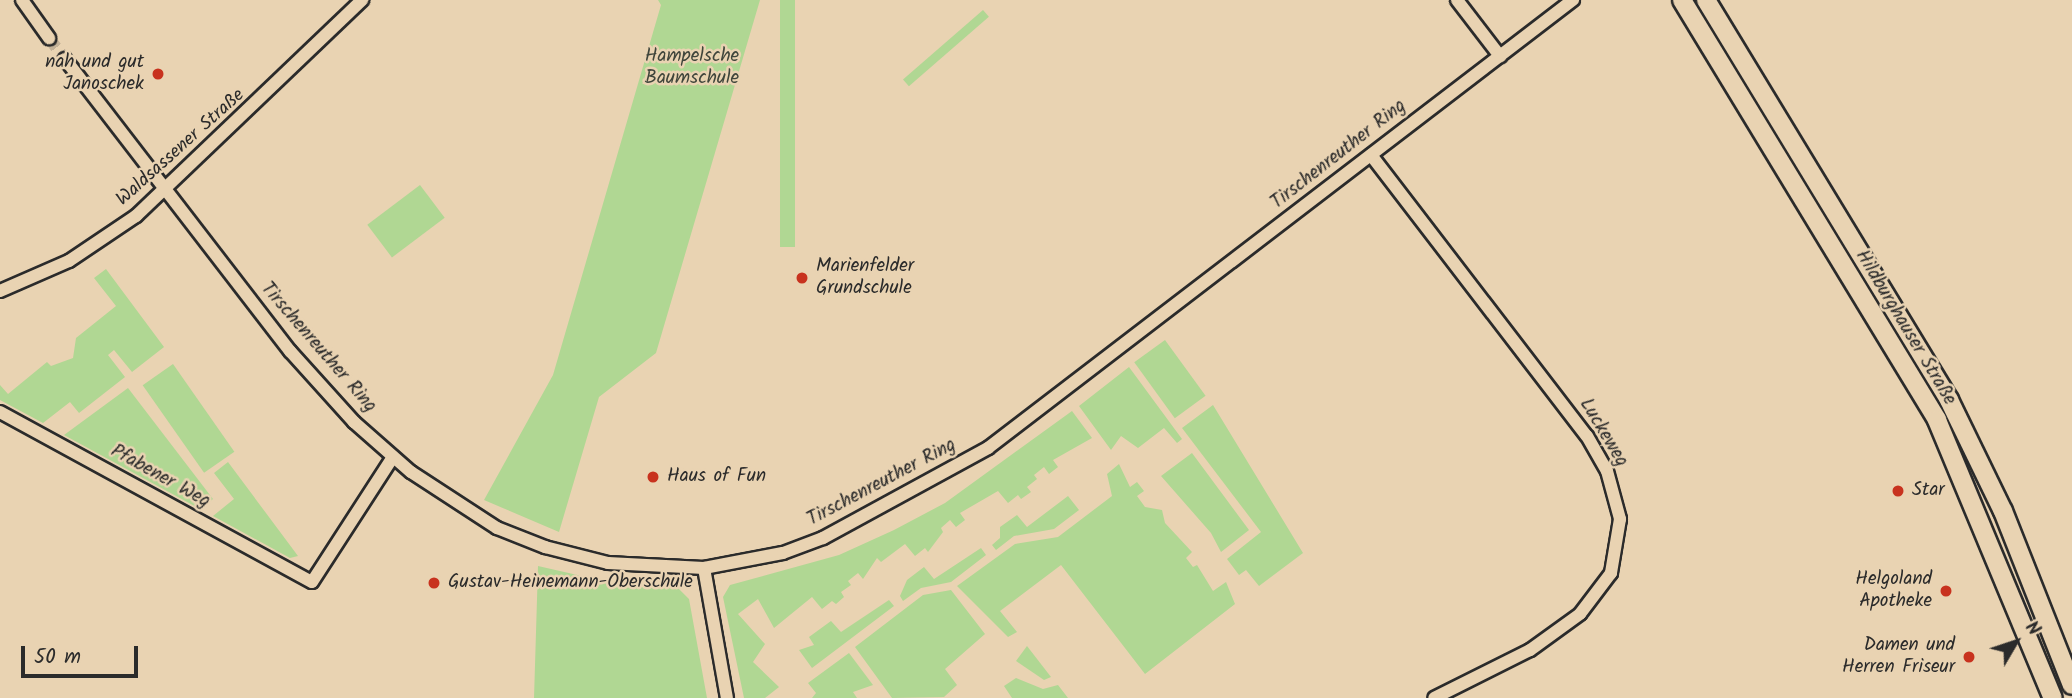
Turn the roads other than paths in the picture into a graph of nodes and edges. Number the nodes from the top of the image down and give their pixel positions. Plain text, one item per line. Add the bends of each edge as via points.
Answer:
1 (22, 0) edge
2 (362, 0) edge
3 (1457, 0) edge
4 (1573, 0) edge
5 (1682, 0) edge
6 (1706, 0) edge
7 (49, 37) tunnel mouth
8 (1500, 56) junction
9 (65, 59) tunnel mouth
10 (1371, 155) junction
11 (165, 188) junction
12 (0, 291) edge
13 (0, 412) edge
14 (393, 457) junction
15 (704, 568) junction
16 (2072, 685) edge
17 (727, 698) edge
18 (1434, 698) edge
19 (2053, 698) edge

1 - 7 street
2 - 11 street, Waldsassener Straße
3 - 8 street
4 - 8 street, Tirschenreuther Ring
5 - 19 main road, Hildburghauser Straße via 1937,420
6 - 16 main road, Hildburghauser Straße via 1949,400 2003,511
8 - 10 street, Tirschenreuther Ring
9 - 11 street, Tirschenreuther Ring
10 - 15 street, Tirschenreuther Ring via 961,466 822,538 783,553
10 - 18 street, Luckeweg via 1587,436 1607,471 1620,519 1611,573 1580,614 1530,650
11 - 12 street, Waldsassener Straße via 83,252
11 - 14 street, Tirschenreuther Ring via 298,361
13 - 14 street, Pfabener Weg via 312,582
14 - 15 street, Tirschenreuther Ring via 461,508 545,547 608,563
15 - 17 street

